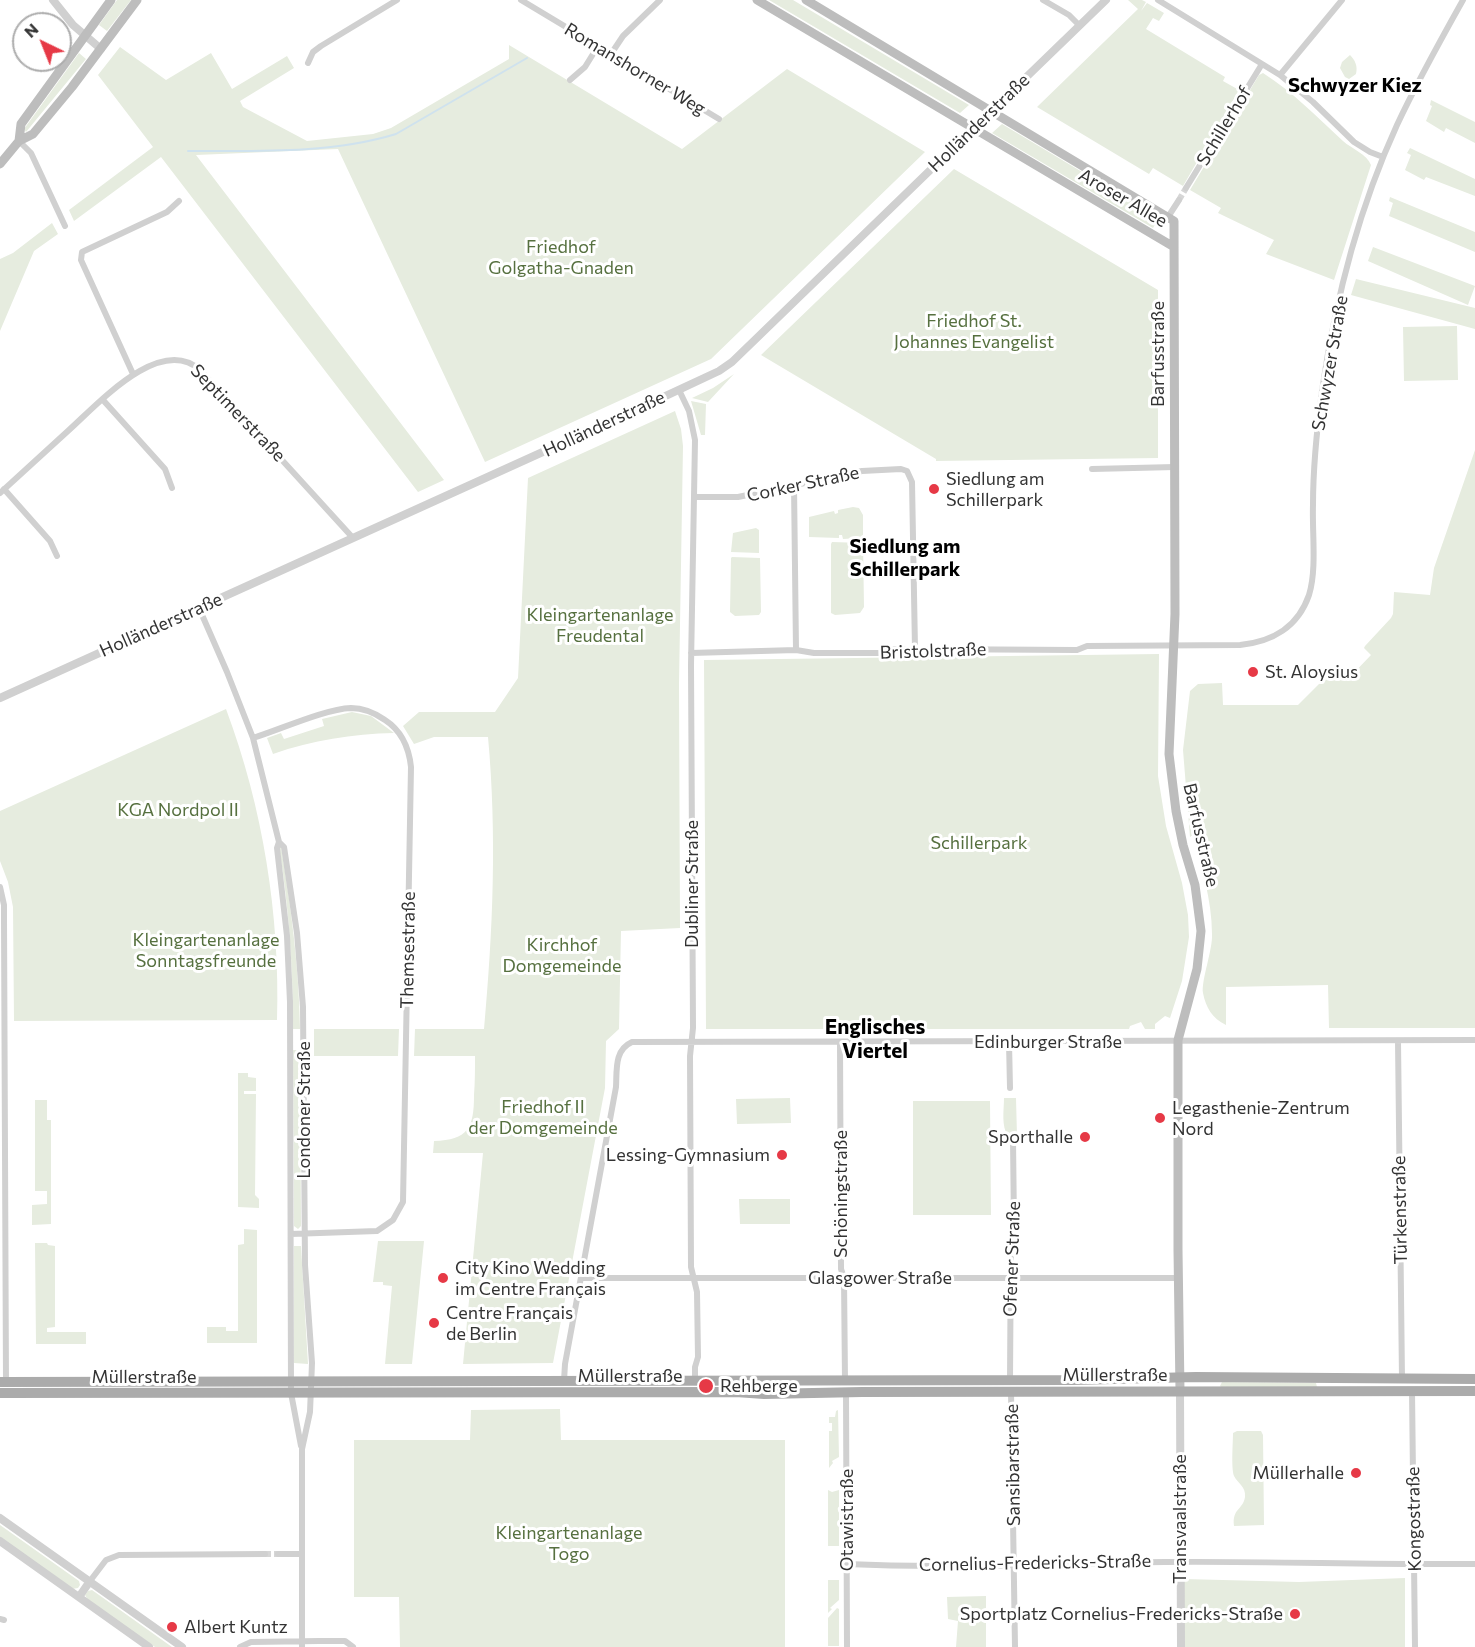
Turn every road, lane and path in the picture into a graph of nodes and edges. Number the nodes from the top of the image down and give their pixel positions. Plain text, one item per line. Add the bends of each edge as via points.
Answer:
1 (53, 0) edge
2 (111, 0) edge
3 (137, 0) edge
4 (397, 0) edge
5 (521, 0) edge
6 (660, 0) edge
7 (757, 0) edge
8 (806, 0) edge
9 (1043, 0) edge
10 (1106, 0) edge
11 (1158, 0) edge
12 (1342, 0) edge
13 (1464, 0) edge
14 (1080, 26) junction
15 (85, 36) junction
16 (598, 46) junction
17 (101, 49) junction
18 (611, 54) junction
19 (308, 63) dead end
20 (1262, 64) junction
21 (1280, 75) junction
22 (570, 80) dead end
23 (992, 111) junction
24 (718, 119) dead end
25 (973, 129) junction
26 (18, 141) junction
27 (1383, 158) junction
28 (0, 164) edge
29 (1186, 188) tunnel mouth
30 (1179, 200) tunnel mouth
31 (179, 201) dead end
32 (1168, 217) junction
33 (65, 226) dead end
34 (1174, 247) junction
35 (133, 374) junction
36 (679, 390) junction
37 (103, 400) junction
38 (1175, 467) junction
39 (1092, 468) dead end
40 (794, 485) junction
41 (172, 488) dead end
42 (2, 491) edge
43 (694, 497) junction
44 (353, 538) junction
45 (57, 556) dead end
46 (199, 608) junction
47 (1174, 645) junction
48 (915, 649) junction
49 (796, 651) junction
50 (691, 652) junction
51 (0, 698) edge
52 (253, 738) junction
53 (279, 842) junction
54 (0, 887) edge
55 (1178, 1040) junction
56 (1475, 1040) edge
57 (1398, 1041) junction
58 (693, 1042) junction
59 (1009, 1042) junction
60 (840, 1043) junction
61 (1010, 1089) dead end
62 (1013, 1138) dead end
63 (305, 1233) junction
64 (291, 1234) junction
65 (2, 1256) edge
66 (581, 1278) junction
67 (844, 1278) junction
68 (1010, 1278) junction
69 (1178, 1278) junction
70 (694, 1279) junction
71 (1179, 1377) junction
72 (1143, 1378) junction
73 (1216, 1378) junction
74 (1402, 1379) junction
75 (1475, 1379) edge
76 (695, 1380) junction
77 (845, 1380) junction
78 (564, 1381) junction
79 (3, 1382) edge
80 (1011, 1386) junction
81 (291, 1387) junction
82 (311, 1387) junction
83 (1143, 1391) junction
84 (1180, 1391) junction
85 (1216, 1391) junction
86 (1412, 1391) junction
87 (1475, 1391) edge
88 (846, 1393) junction
89 (0, 1394) edge
90 (302, 1449) junction
91 (0, 1518) edge
92 (0, 1541) edge
93 (266, 1554) tunnel mouth
94 (278, 1554) tunnel mouth
95 (302, 1554) junction
96 (1181, 1562) junction
97 (847, 1564) junction
98 (1014, 1564) junction
99 (1475, 1564) edge
100 (1414, 1565) junction
101 (90, 1581) junction
102 (79, 1597) junction
103 (302, 1644) edge
104 (149, 1647) edge
105 (182, 1647) edge
106 (240, 1647) edge
107 (353, 1647) edge
108 (847, 1647) edge
109 (1015, 1647) edge
110 (1181, 1647) edge
111 (1415, 1647) edge

1 - 15 street
2 - 15 main road
3 - 17 main road
4 - 19 street via 321,46
5 - 16 street, Romanshorner Weg
6 - 18 street via 623,36
7 - 25 main road, Aroser Allee
8 - 23 main road, Aroser Allee
9 - 14 street
10 - 14 street, Holländerstraße
11 - 20 street
12 - 21 street
13 - 27 street, Schwyzer Straße via 1422,75
14 - 23 street, Holländerstraße
15 - 17 street
15 - 26 main road via 21,124
16 - 18 street, Romanshorner Weg
16 - 22 street via 585,67
17 - 26 main road via 33,134
18 - 24 street, Romanshorner Weg
20 - 21 street
20 - 29 street, Schillerhof
21 - 27 street via 1354,142
23 - 25 street, Holländerstraße
23 - 32 main road, Aroser Allee
25 - 34 main road, Aroser Allee
25 - 36 street, Holländerstraße via 732,362
26 - 28 main road
26 - 33 street via 31,153
27 - 47 street, Schwyzer Straße via 1354,243 1329,345 1316,445 1312,582 1305,605 1291,626 1263,641
30 - 32 street
31 - 35 street via 167,212 82,252 81,260
32 - 34 main road, Aroser Allee via 1174,220
34 - 38 main road, Barfusstraße
35 - 37 street, Septimerstraße
35 - 44 street, Septimerstraße via 171,360 196,366
36 - 43 street, Dubliner Straße via 689,411 695,440
36 - 44 street, Holländerstraße
37 - 41 street via 165,469
37 - 42 street, Septimerstraße
38 - 39 street
38 - 47 main road, Barfusstraße
40 - 43 street, Corker Straße via 738,497
40 - 48 street, Corker Straße via 868,470 901,469 910,475
40 - 49 street
42 - 45 street, Septimerstraße via 50,541
43 - 50 street, Dubliner Straße
44 - 46 street, Holländerstraße
46 - 51 street, Holländerstraße
46 - 52 street, Londoner Straße
47 - 48 street, Bristolstraße via 1087,646 1077,650
47 - 55 main road, Barfusstraße via 1170,776 1182,841 1199,901 1201,931 1197,969
48 - 49 street, Bristolstraße via 890,649 882,653
49 - 50 street, Bristolstraße
50 - 58 street, Dubliner Straße
52 - 53 street, Londoner Straße
52 - 63 street, Themsestraße via 330,712 359,709 378,715 395,728 411,760 403,1202 393,1220 377,1231
53 - 63 street, Londoner Straße via 284,848 290,882 301,976
53 - 64 street, Londoner Straße via 276,848 290,1002
54 - 65 street via 4,905
55 - 57 street, Edinburger Straße
55 - 59 street, Edinburger Straße
55 - 69 main road, Barfusstraße
56 - 57 street, Edinburger Straße
57 - 74 street, Türkenstraße
58 - 60 street, Edinburger Straße
58 - 66 street, Edinburger Straße via 632,1042 619,1053
58 - 70 street, Dubliner Straße via 690,1078
59 - 60 street, Edinburger Straße
59 - 61 street
60 - 67 street, Schöningstraße
62 - 68 street, Ofener Straße
63 - 64 street, Themsestraße
63 - 82 street, Londoner Straße
64 - 81 street, Londoner Straße
65 - 79 street
66 - 70 street, Glasgower Straße
66 - 78 street
67 - 68 street, Glasgower Straße
67 - 70 street, Glasgower Straße
67 - 77 street, Schöningstraße
68 - 69 street, Glasgower Straße
68 - 80 street, Ofener Straße
69 - 71 main road, Barfusstraße
70 - 76 street, Dubliner Straße via 698,1346
71 - 72 main road, Müllerstraße
71 - 73 main road, Müllerstraße
71 - 84 main road, Barfusstraße
72 - 80 main road, Müllerstraße
72 - 83 main road
73 - 74 main road, Müllerstraße
73 - 85 main road
74 - 75 main road, Müllerstraße
76 - 77 main road, Müllerstraße
76 - 78 main road, Müllerstraße
77 - 80 main road, Müllerstraße
77 - 88 street, Schöningstraße
78 - 82 main road, Müllerstraße
79 - 81 main road, Müllerstraße
80 - 83 main road, Müllerstraße
80 - 88 main road, Müllerstraße
80 - 98 street, Sansibarstraße
81 - 82 main road, Müllerstraße
81 - 89 main road, Müllerstraße
81 - 90 street, Londoner Straße
82 - 88 main road, Müllerstraße
82 - 90 street, Londoner Straße
83 - 84 main road, Müllerstraße
84 - 85 main road, Müllerstraße
84 - 96 street, Transvaalstraße
85 - 86 main road, Müllerstraße
86 - 87 main road, Müllerstraße
86 - 100 street, Kongostraße
88 - 97 street, Otawistraße
90 - 95 street
91 - 101 street
92 - 102 street
93 - 101 street via 119,1555 106,1560
94 - 95 street
95 - 103 street
96 - 98 street, Cornelius-Fredericks-Straße
96 - 100 street, Cornelius-Fredericks-Straße
96 - 110 street, Transvaalstraße
97 - 98 street, Cornelius-Fredericks-Straße
97 - 108 street, Otawistraße
98 - 109 street, Sansibarstraße
99 - 100 street, Cornelius-Fredericks-Straße
100 - 111 street, Kongostraße
101 - 102 street
101 - 105 street
102 - 104 street
103 - 106 street via 251,1642
103 - 107 street via 345,1641

